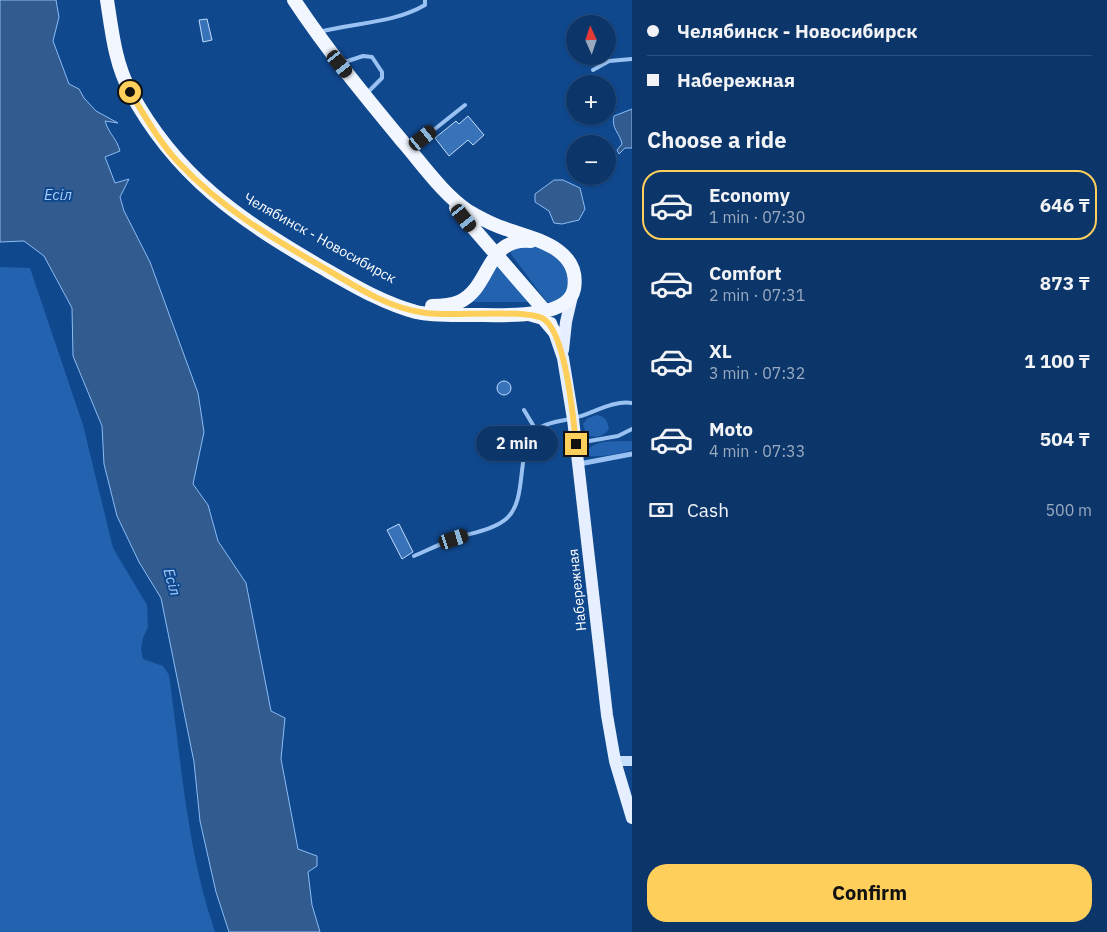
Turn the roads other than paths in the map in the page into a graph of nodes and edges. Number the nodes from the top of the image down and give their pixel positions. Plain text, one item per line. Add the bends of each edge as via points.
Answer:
1 (107, 0) edge
2 (294, 0) edge
3 (426, 0) edge
4 (317, 32) junction
5 (632, 59) edge
6 (340, 64) junction
7 (593, 70) dead end
8 (365, 95) junction
9 (465, 105) dead end
10 (414, 155) junction
11 (190, 174) junction
12 (516, 242) junction
13 (549, 244) junction
14 (496, 254) junction
15 (513, 274) junction
16 (573, 292) junction
17 (545, 311) junction
18 (518, 314) junction
19 (554, 331) junction
20 (563, 358) junction
21 (632, 403) edge
22 (524, 410) dead end
23 (573, 419) junction
24 (632, 429) edge
25 (536, 430) junction
26 (576, 444) junction
27 (632, 454) edge
28 (579, 464) junction
29 (414, 556) dead end
30 (615, 761) junction
31 (632, 761) edge
32 (632, 818) edge

1 - 11 highway, Челябинск - Новосибирск via 115,55 130,92 164,145
2 - 4 highway
3 - 4 lane via 425,5 391,20
4 - 6 highway
5 - 7 lane via 609,61
6 - 8 highway
6 - 8 lane via 363,56 372,57 382,72 382,78
8 - 10 highway
9 - 10 lane
10 - 13 highway via 467,210 496,225
10 - 14 highway
11 - 14 highway, Челябинск - Новосибирск via 229,205 267,229 365,283 421,305 444,306 462,300 474,289
11 - 18 highway, Челябинск - Новосибирск via 241,217 352,285 387,302 433,314
12 - 13 highway via 529,240
12 - 14 highway
12 - 15 highway via 507,256
13 - 16 highway via 569,261 574,277
14 - 15 highway
15 - 17 highway
16 - 17 highway, Челябинск - Новосибирск via 562,306
16 - 20 main road, Набережная
17 - 18 highway, Челябинск - Новосибирск
17 - 19 main road, Набережная
18 - 19 highway via 540,317
19 - 20 main road, Набережная
20 - 23 main road, Набережная
21 - 23 lane via 618,403
22 - 25 lane
23 - 25 lane via 546,424
23 - 26 main road, Набережная
24 - 26 lane via 618,436
25 - 29 lane via 528,440 517,499 510,514 496,525
26 - 28 main road, Набережная
27 - 28 street
28 - 30 main road, Набережная via 596,626
30 - 31 main road
30 - 32 main road, Набережная

